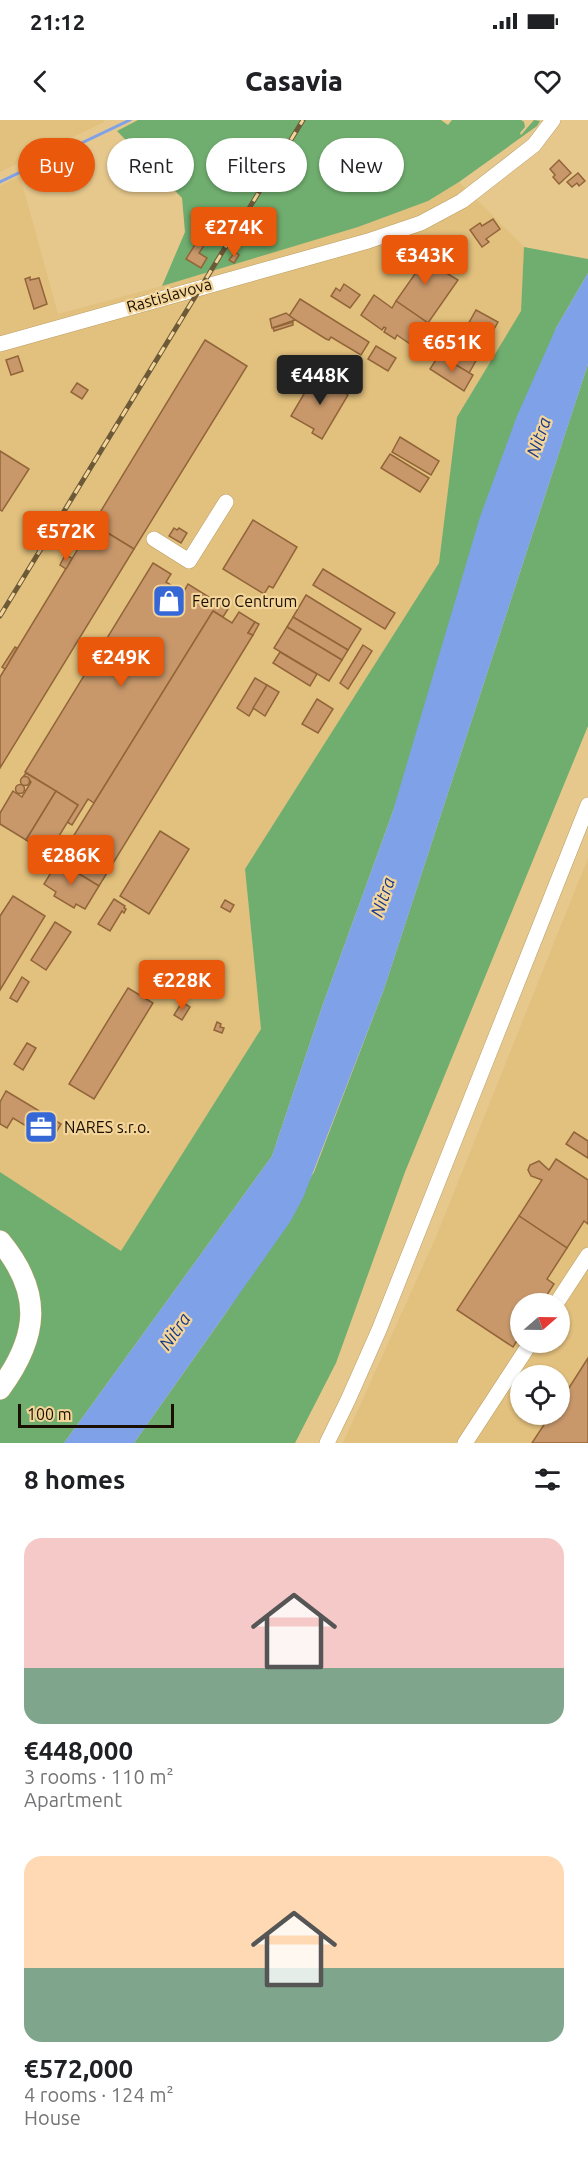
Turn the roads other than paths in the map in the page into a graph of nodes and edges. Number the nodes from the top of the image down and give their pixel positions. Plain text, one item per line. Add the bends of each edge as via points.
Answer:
1 (553, 120) edge
2 (0, 344) edge
3 (226, 502) dead end
4 (154, 539) dead end
5 (588, 805) edge
6 (0, 1241) edge
7 (0, 1252) edge
8 (588, 1255) edge
9 (563, 1293) edge
10 (524, 1353) edge
11 (0, 1376) edge
12 (0, 1389) edge
13 (327, 1443) edge
14 (465, 1443) edge

1 - 2 street, Rastislavova via 534,145 462,201 421,223 325,254
3 - 4 street via 189,561
5 - 13 street via 379,1330
6 - 12 highway via 24,1275 32,1319 16,1364
7 - 11 highway via 17,1277 23,1299 19,1342
8 - 9 street
10 - 14 street

